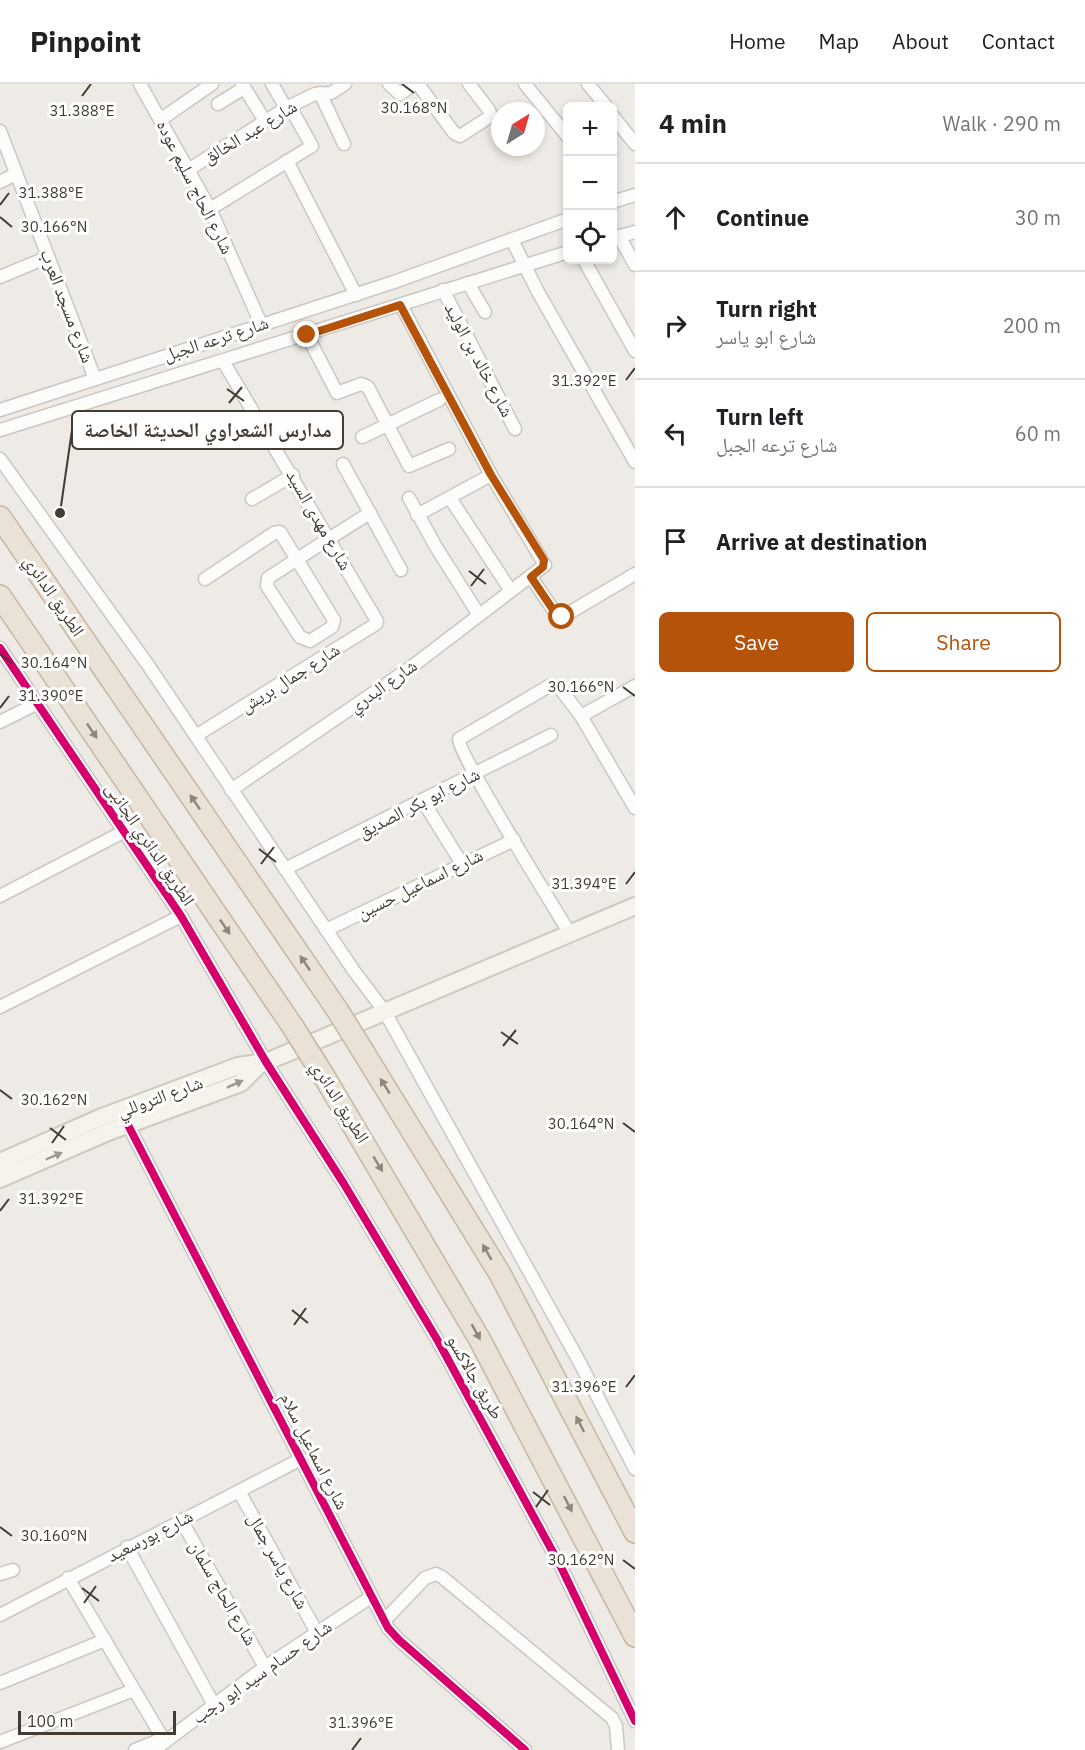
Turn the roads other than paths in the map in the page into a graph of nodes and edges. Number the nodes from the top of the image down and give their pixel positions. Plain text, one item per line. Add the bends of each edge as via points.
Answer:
1 (212, 84) edge
2 (272, 84) edge
3 (345, 84) edge
4 (416, 84) edge
5 (469, 84) edge
6 (525, 84) edge
7 (588, 84) edge
8 (144, 86) edge
9 (243, 86) edge
10 (392, 88) edge
11 (320, 93) junction
12 (603, 102) edge
13 (218, 104) dead end
14 (288, 108) junction
15 (160, 120) junction
16 (265, 121) junction
17 (617, 121) edge
18 (0, 132) edge
19 (563, 132) edge
20 (344, 144) dead end
21 (635, 144) edge
22 (287, 161) junction
23 (188, 170) junction
24 (16, 174) junction
25 (0, 182) edge
26 (635, 195) edge
27 (617, 198) edge
28 (210, 209) junction
29 (563, 221) edge
30 (635, 231) edge
31 (617, 237) edge
32 (617, 238) edge
33 (512, 240) junction
34 (563, 253) edge
35 (48, 257) junction
36 (586, 264) edge
37 (635, 265) edge
38 (525, 267) junction
39 (0, 277) edge
40 (468, 283) junction
41 (442, 290) junction
42 (356, 295) junction
43 (400, 305) junction
44 (485, 312) dead end
45 (261, 324) junction
46 (307, 335) junction
47 (635, 351) edge
48 (223, 361) junction
49 (95, 379) junction
50 (439, 400) dead end
51 (0, 410) edge
52 (387, 424) junction
53 (515, 429) dead end
54 (0, 430) edge
55 (362, 437) dead end
56 (449, 449) dead end
57 (0, 459) edge
58 (635, 462) edge
59 (343, 464) dead end
60 (293, 475) junction
61 (491, 475) junction
62 (409, 498) dead end
63 (450, 498) junction
64 (252, 499) dead end
65 (370, 513) junction
66 (417, 515) junction
67 (0, 517) edge
68 (329, 538) junction
69 (297, 560) junction
70 (401, 570) dead end
71 (635, 574) edge
72 (531, 577) junction
73 (205, 579) dead end
74 (511, 591) junction
75 (0, 596) edge
76 (479, 615) junction
77 (376, 617) joint
78 (0, 648) edge
79 (635, 687) edge
80 (38, 704) junction
81 (581, 716) junction
82 (0, 722) edge
83 (197, 735) junction
84 (551, 735) dead end
85 (475, 775) junction
86 (231, 790) junction
87 (423, 801) junction
88 (635, 808) edge
89 (125, 831) junction
90 (514, 840) junction
91 (462, 864) junction
92 (285, 869) junction
93 (0, 896) edge
94 (635, 906) edge
95 (181, 916) junction
96 (326, 930) junction
97 (570, 934) junction
98 (0, 1007) edge
99 (385, 1012) junction
100 (263, 1063) junction
101 (128, 1125) junction
102 (0, 1162) edge
103 (0, 1179) edge
104 (301, 1459) junction
105 (635, 1469) edge
106 (239, 1491) junction
107 (181, 1520) junction
108 (635, 1532) edge
109 (127, 1548) junction
110 (13, 1570) dead end
111 (0, 1574) edge
112 (68, 1578) junction
113 (371, 1597) junction
114 (0, 1615) edge
115 (384, 1621) junction
116 (316, 1631) junction
117 (635, 1636) edge
118 (105, 1640) junction
119 (265, 1666) junction
120 (0, 1683) edge
121 (134, 1690) junction
122 (214, 1705) junction
123 (635, 1721) edge
124 (164, 1740) junction
125 (0, 1742) edge
126 (135, 1750) edge
127 (154, 1750) edge
128 (525, 1750) edge
129 (618, 1750) edge

1 - 15 street
2 - 14 street
3 - 11 street, شارع عبد الخالق via 331,93
4 - 5 street via 460,136 490,116
4 - 10 street via 402,93
6 - 19 street
7 - 12 street
8 - 15 street, شارع الحاج سليم عوده
9 - 13 street
9 - 16 street
11 - 14 street, شارع عبد الخالق
11 - 20 street
14 - 16 street, شارع عبد الخالق
14 - 22 street via 313,145
15 - 23 street, شارع الحاج سليم عوده
16 - 23 street, شارع عبد الخالق
17 - 21 street
18 - 24 street, شارع مسجد العرب
22 - 28 street
22 - 42 street
23 - 28 street, شارع الحاج سليم عوده
24 - 25 street
24 - 35 street, شارع مسجد العرب
26 - 27 street
28 - 45 street, شارع الحاج سليم عوده
29 - 33 street, شارع ترعه الجبل
30 - 31 street
32 - 37 street
33 - 38 street
33 - 42 street, شارع ترعه الجبل
34 - 38 street, شارع ترعه الجبل
35 - 39 street
35 - 49 street, شارع مسجد العرب
36 - 47 street
38 - 40 street, شارع ترعه الجبل
38 - 58 street
40 - 41 street, شارع ترعه الجبل
40 - 44 street
41 - 43 street, شارع ترعه الجبل
41 - 53 street, شارع خالد بن الوليد
42 - 45 street, شارع ترعه الجبل
43 - 46 street, شارع ترعه الجبل
43 - 61 street
45 - 49 street, شارع ترعه الجبل
46 - 48 street, شارع ترعه الجبل
46 - 52 street via 335,391 342,393 366,385
48 - 54 street, شارع ترعه الجبل
48 - 60 street, شارع مهدى السيد
49 - 51 street, شارع ترعه الجبل
50 - 52 street
52 - 55 street
52 - 56 street via 411,466
57 - 83 street
59 - 65 street
60 - 64 street
60 - 68 street, شارع مهدى السيد
61 - 63 street
61 - 72 street via 545,562
62 - 66 street
63 - 66 street
63 - 74 street
65 - 68 street
65 - 70 street
66 - 76 street
108 -> 67 highway, الطريق الدائري, bridge via 500,1274 338,1011
68 - 69 street
68 - 77 street, شارع مهدى السيد
69 - 69 street via 334,620 332,627 310,641 303,640 267,586 268,578
69 - 73 street via 276,532
71 - 72 street via 562,617
72 - 74 street, شارع البدري
74 - 76 street, شارع البدري
75 -> 117 highway, الطريق الدائري, bridge via 293,1027 410,1217 485,1349
76 - 86 street, شارع البدري via 401,674
77 - 83 street, شارع جمال بريش via 376,624
78 - 80 street, الطريق الدائري الجانبى
79 - 81 street
80 - 82 street
80 - 89 street, الطريق الدائري الجانبى
81 - 85 street via 563,689 549,686 459,740
81 - 88 street
83 - 86 street
84 - 85 street, شارع ابو بكر الصديق
85 - 87 street, شارع ابو بكر الصديق
85 - 90 street
86 - 92 street
87 - 91 street
87 - 92 street, شارع ابو بكر الصديق
89 - 93 street
89 - 95 street, الطريق الدائري الجانبى
90 - 91 street, شارع اسماعيل حسين
90 - 97 street
91 - 96 street, شارع اسماعيل حسين
92 - 96 street
94 - 97 street, شارع التروللي
95 - 98 street
95 - 100 street, الطريق الدائري الجانبى
96 - 99 street
97 - 99 street, شارع التروللي
99 - 100 street, شارع التروللي
99 - 105 street
101 -> 100 street, شارع التروللي via 241,1083
100 - 102 street, شارع التروللي via 238,1066
100 - 123 street, طريق جالاكسو via 344,1184 480,1415 561,1567
103 -> 101 street, شارع التروللي
101 - 104 street, شارع اسماعيل سلام
104 - 106 street, شارع بورسعيد
104 - 113 street, شارع اسماعيل سلام
106 - 107 street, شارع بورسعيد
106 - 116 street, شارع ياسر جمال
107 - 109 street, شارع بورسعيد
107 - 119 street, شارع الحاج سلمان
109 - 112 street, شارع بورسعيد
109 - 122 street
110 - 111 street
112 - 114 street, شارع بورسعيد
112 - 118 street
113 - 115 street, شارع اسماعيل سلام
113 - 116 street, شارع حسام سيد ابو رجب
115 - 128 street, شارع اسماعيل سلام via 399,1640
115 - 129 street via 424,1578 442,1577 612,1718
116 - 119 street, شارع حسام سيد ابو رجب
118 - 120 street
118 - 121 street
119 - 122 street, شارع حسام سيد ابو رجب
121 - 124 street
121 - 125 street
122 - 124 street, شارع حسام سيد ابو رجب
124 - 126 street
124 - 127 street, شارع حسام سيد ابو رجب

